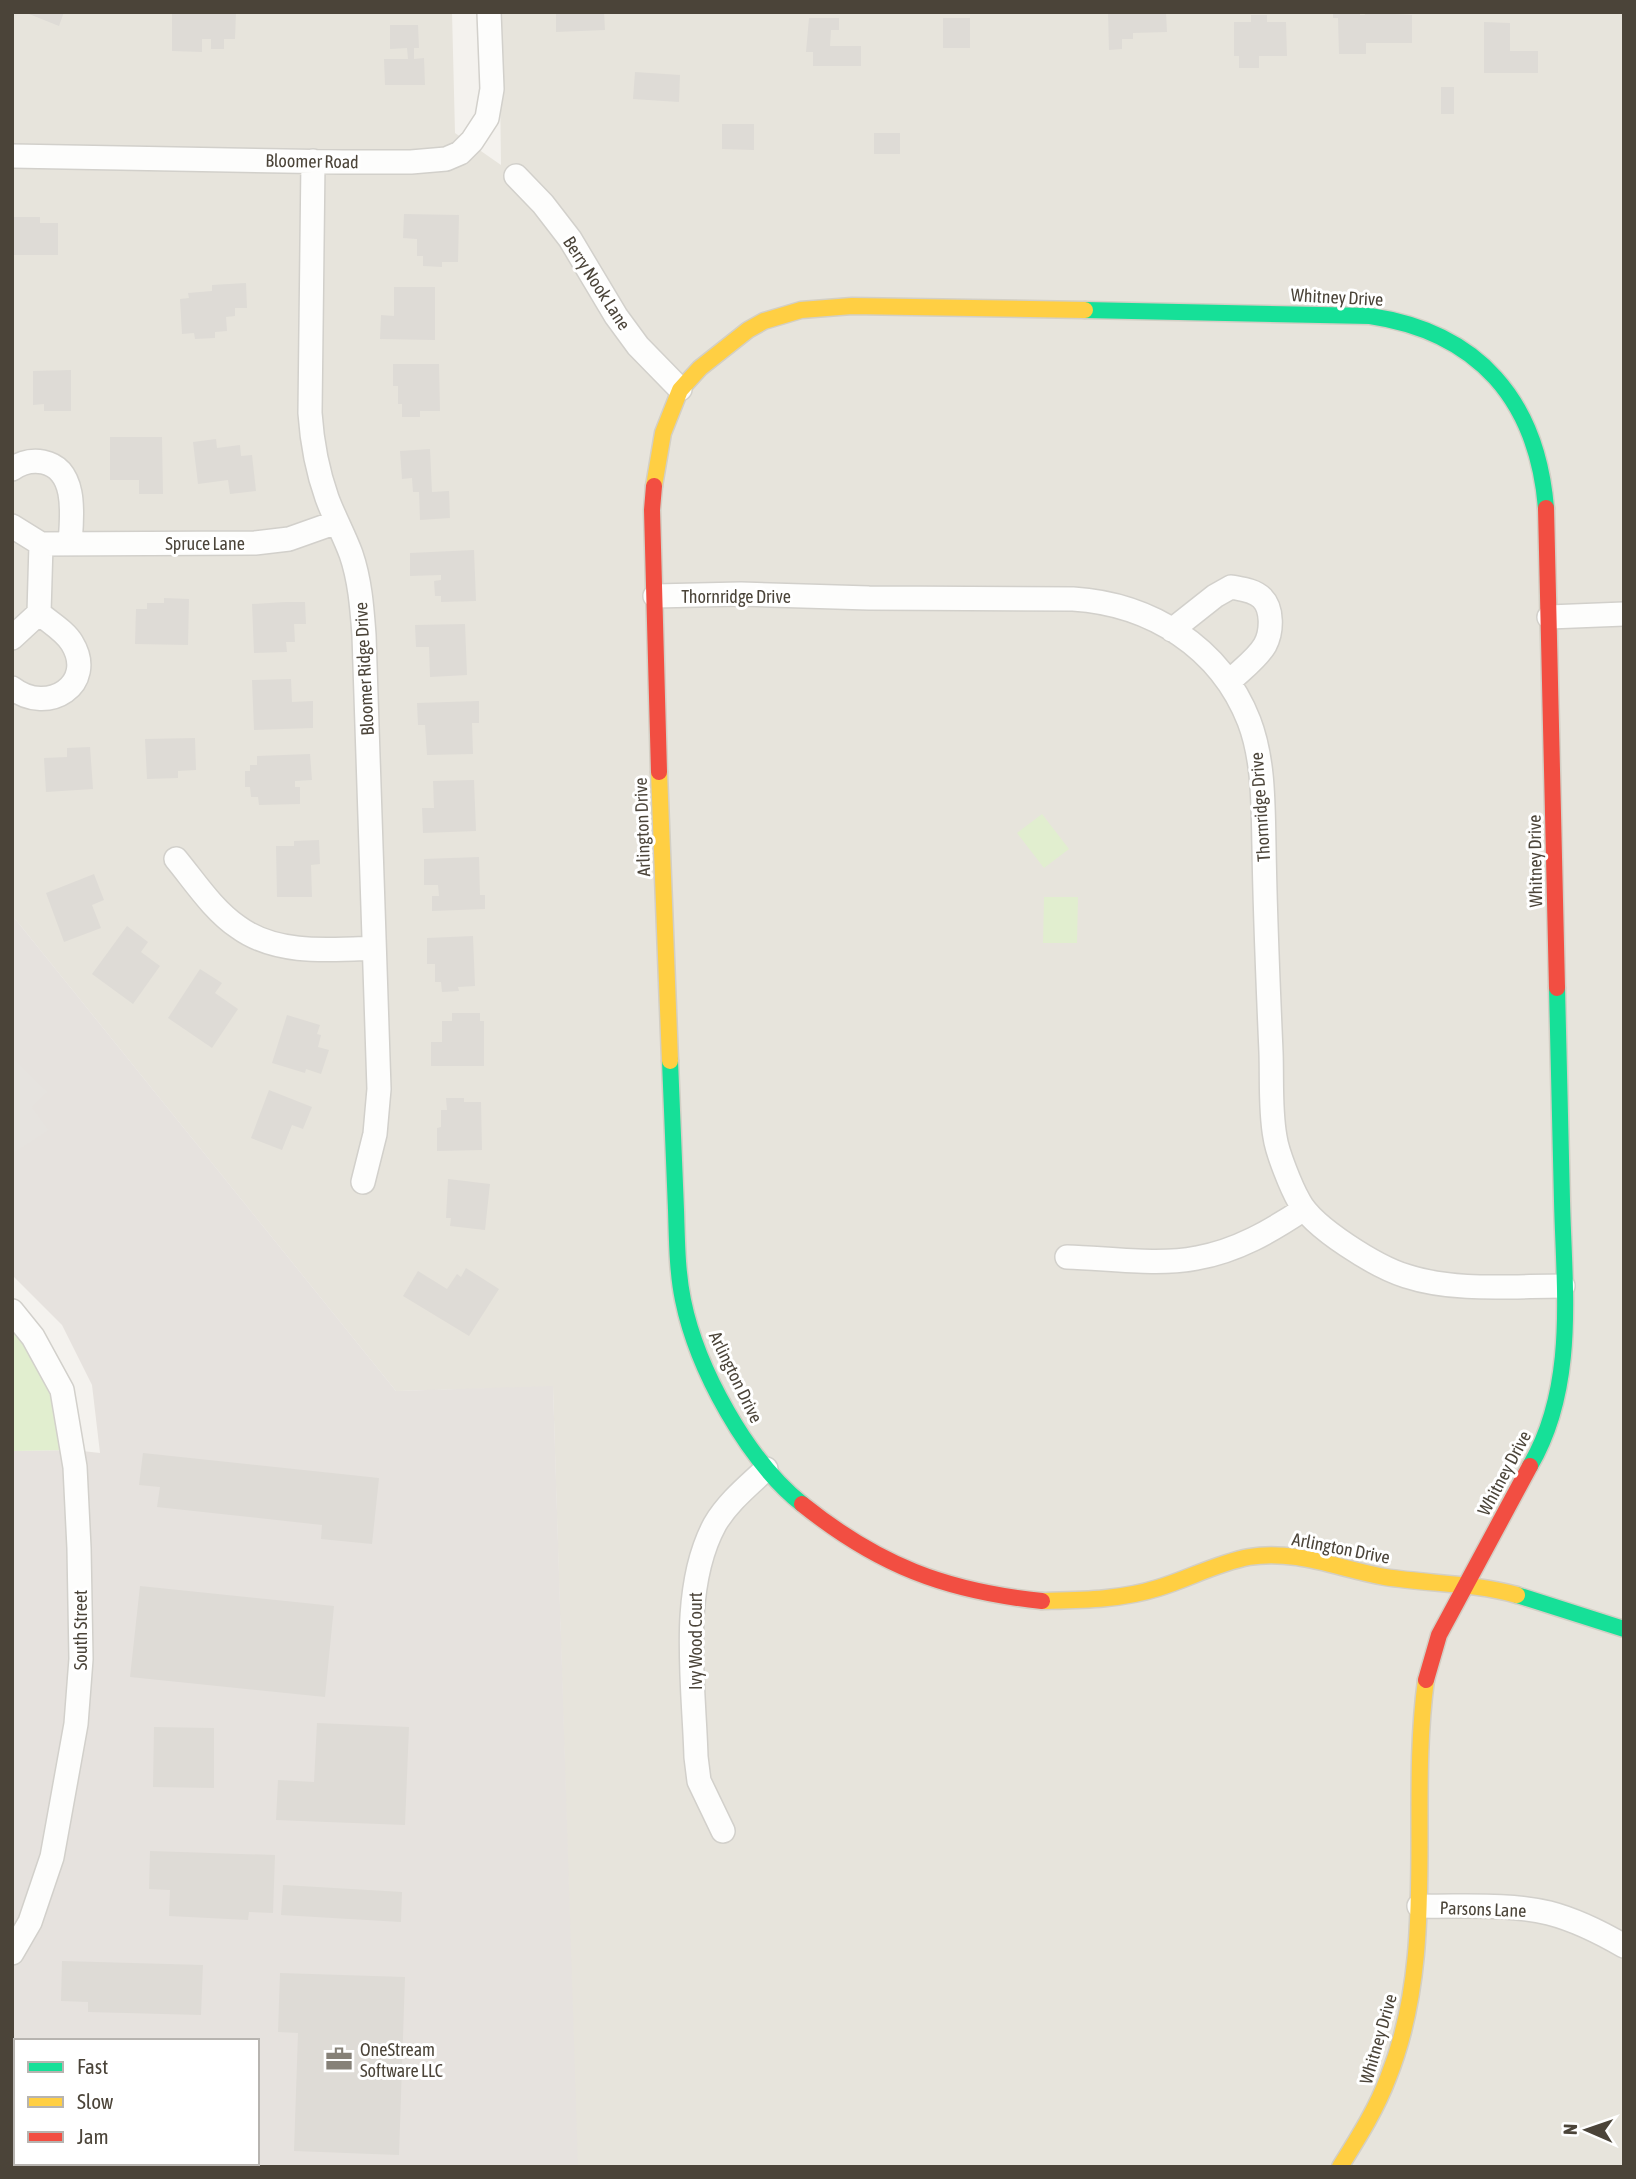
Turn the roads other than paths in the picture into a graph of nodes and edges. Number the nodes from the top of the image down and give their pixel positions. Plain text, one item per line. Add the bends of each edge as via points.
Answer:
1 (489, 12) edge
2 (12, 156) edge
3 (313, 161) junction
4 (516, 176) dead end
5 (680, 389) junction
6 (12, 469) edge
7 (337, 522) junction
8 (12, 526) edge
9 (70, 543) junction
10 (41, 544) junction
11 (655, 597) junction
12 (39, 613) junction
13 (1624, 614) edge
14 (1549, 617) junction
15 (1172, 630) junction
16 (12, 638) edge
17 (1230, 681) junction
18 (12, 688) edge
19 (176, 859) dead end
20 (374, 948) junction
21 (363, 1182) dead end
22 (1304, 1209) junction
23 (1067, 1257) dead end
24 (1563, 1286) junction
25 (12, 1311) edge
26 (766, 1469) junction
27 (1465, 1585) junction
28 (1624, 1629) edge
29 (723, 1831) dead end
30 (1419, 1906) junction
31 (1624, 1946) edge
32 (12, 1954) edge
33 (1339, 2167) edge

1 - 3 street, Bloomer Road via 490,104 481,130 460,153 411,162
2 - 3 street, Bloomer Road
3 - 7 street, Bloomer Ridge Drive via 311,426 318,469
4 - 5 street, Berry Nook Lane via 570,239 638,346
5 - 11 street, Arlington Drive via 655,475
5 - 14 street, Whitney Drive via 755,326 816,307 1356,315 1405,321 1433,331 1477,360 1509,394 1524,419 1539,458 1545,499
6 - 9 street via 26,461 50,463 59,469 71,496
7 - 9 street, Spruce Lane via 289,539 255,543
7 - 20 street, Bloomer Ridge Drive via 351,555 361,601
8 - 10 street
9 - 10 street, Spruce Lane
10 - 12 street
11 - 15 street, Thornridge Drive via 1073,599 1103,601 1151,617
11 - 26 street, Arlington Drive via 683,1301 712,1380
12 - 16 street
12 - 18 street via 71,640 78,666 75,679 68,690 47,699
13 - 14 street
14 - 24 street, Whitney Drive
15 - 17 street, Thornridge Drive
15 - 17 street via 1231,587 1263,598 1271,628 1265,645
17 - 22 street, Thornridge Drive via 1250,722 1259,757 1275,1138
19 - 20 street via 213,904 237,927 260,940 306,949
20 - 21 street, Bloomer Ridge Drive via 379,1090 375,1134
22 - 23 street via 1257,1238 1197,1258
22 - 24 street, Thornridge Drive via 1357,1252 1405,1276 1477,1286
24 - 27 street, Whitney Drive via 1565,1342 1546,1435
25 - 32 street, South Street via 33,1337 62,1390 75,1466 81,1659 76,1724 52,1857 30,1922
26 - 27 street, Arlington Drive via 807,1510 863,1548 908,1572 999,1597 1083,1601 1123,1596 1257,1556 1293,1557 1388,1577
26 - 29 street, Ivy Wood Court via 716,1523 692,1599 699,1781
27 - 28 street, Arlington Drive via 1497,1590
27 - 30 street, Whitney Drive via 1434,1646 1423,1702
30 - 31 street, Parsons Lane via 1549,1913
30 - 33 street, Whitney Drive via 1402,2039 1388,2083 1360,2138

